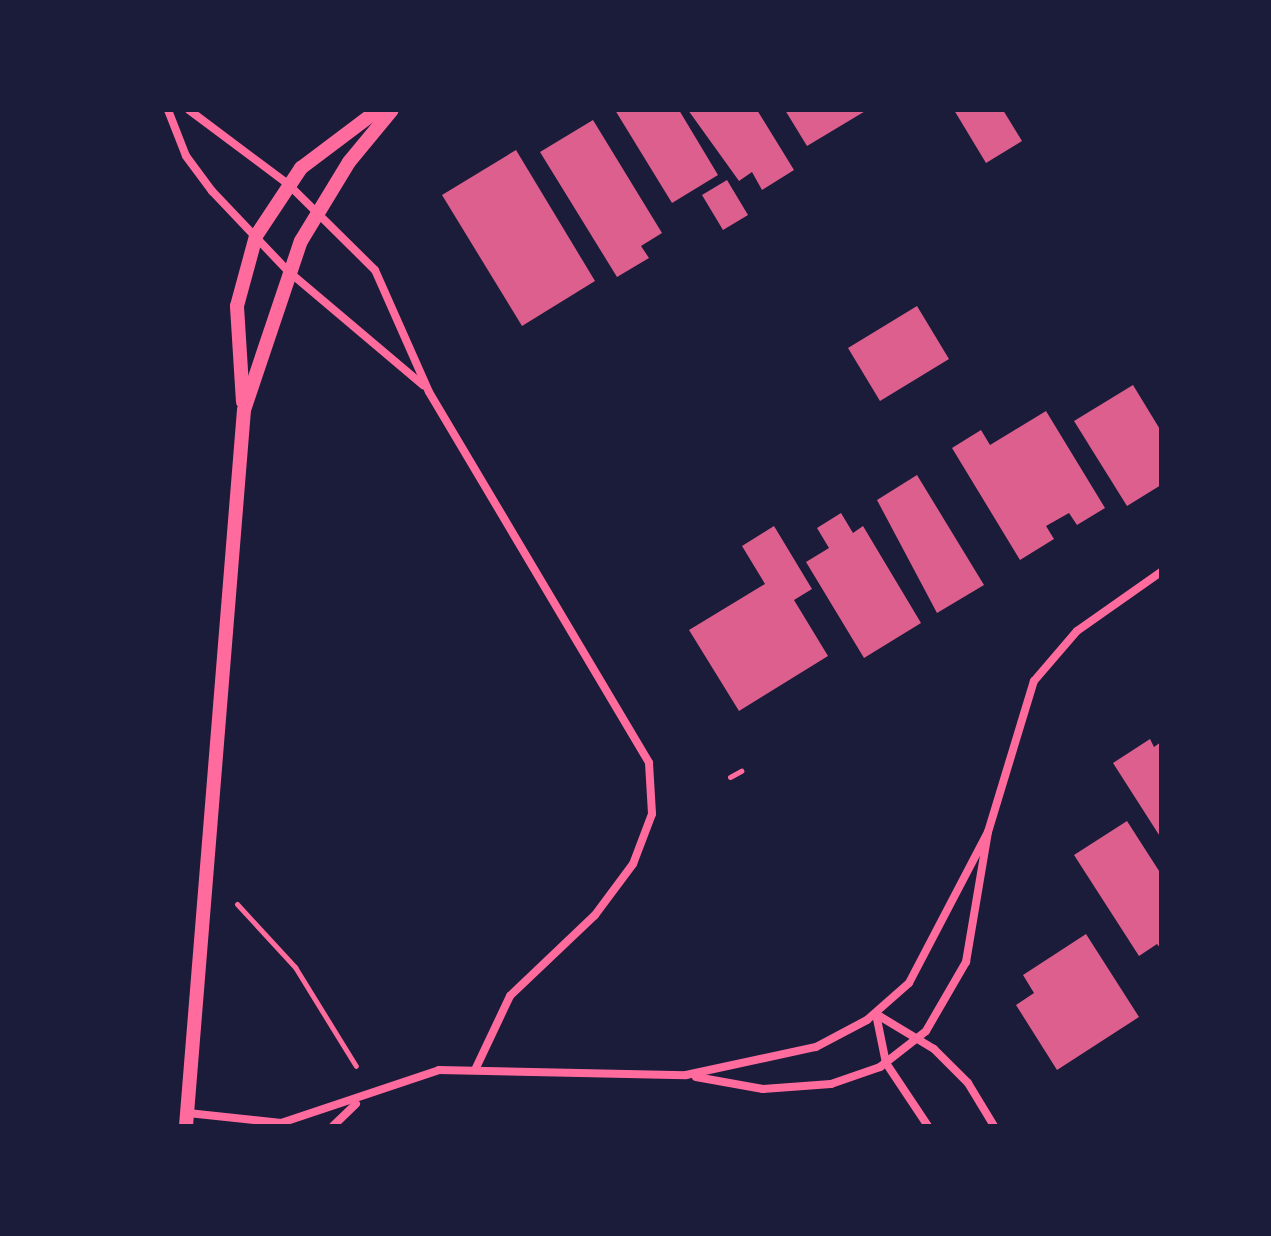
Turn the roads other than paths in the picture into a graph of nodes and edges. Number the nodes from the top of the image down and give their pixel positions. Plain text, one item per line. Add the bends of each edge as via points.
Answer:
1 (168, 110) edge
2 (189, 110) edge
3 (378, 110) edge
4 (392, 110) edge
5 (288, 184) junction
6 (318, 211) junction
7 (256, 236) junction
8 (288, 271) junction
9 (429, 392) junction
10 (244, 410) junction
11 (1161, 572) edge
12 (988, 832) junction
13 (876, 1014) junction
14 (920, 1037) junction
15 (886, 1063) junction
16 (476, 1068) junction
17 (686, 1075) junction
18 (373, 1094) junction
19 (187, 1120) edge
20 (333, 1126) edge
21 (928, 1126) edge
22 (994, 1126) edge

1 - 7 street via 190,164
2 - 5 street
3 - 5 street via 325,146
4 - 6 street
5 - 6 street
5 - 7 street
6 - 8 street
6 - 9 street via 383,284
7 - 8 street
7 - 10 street via 237,306
8 - 9 street
8 - 10 street
9 - 16 street via 627,717 655,791 648,828 623,881 510,996
10 - 19 street
11 - 12 street via 1077,631 1040,671 1021,710
12 - 13 street via 924,961
12 - 14 street via 963,973
13 - 14 street
13 - 15 street
13 - 17 street via 802,1052
14 - 15 street
14 - 22 street via 968,1083
15 - 17 street via 798,1089
15 - 21 street
16 - 17 street
16 - 18 street via 427,1072
18 - 19 street via 281,1123
18 - 20 street

